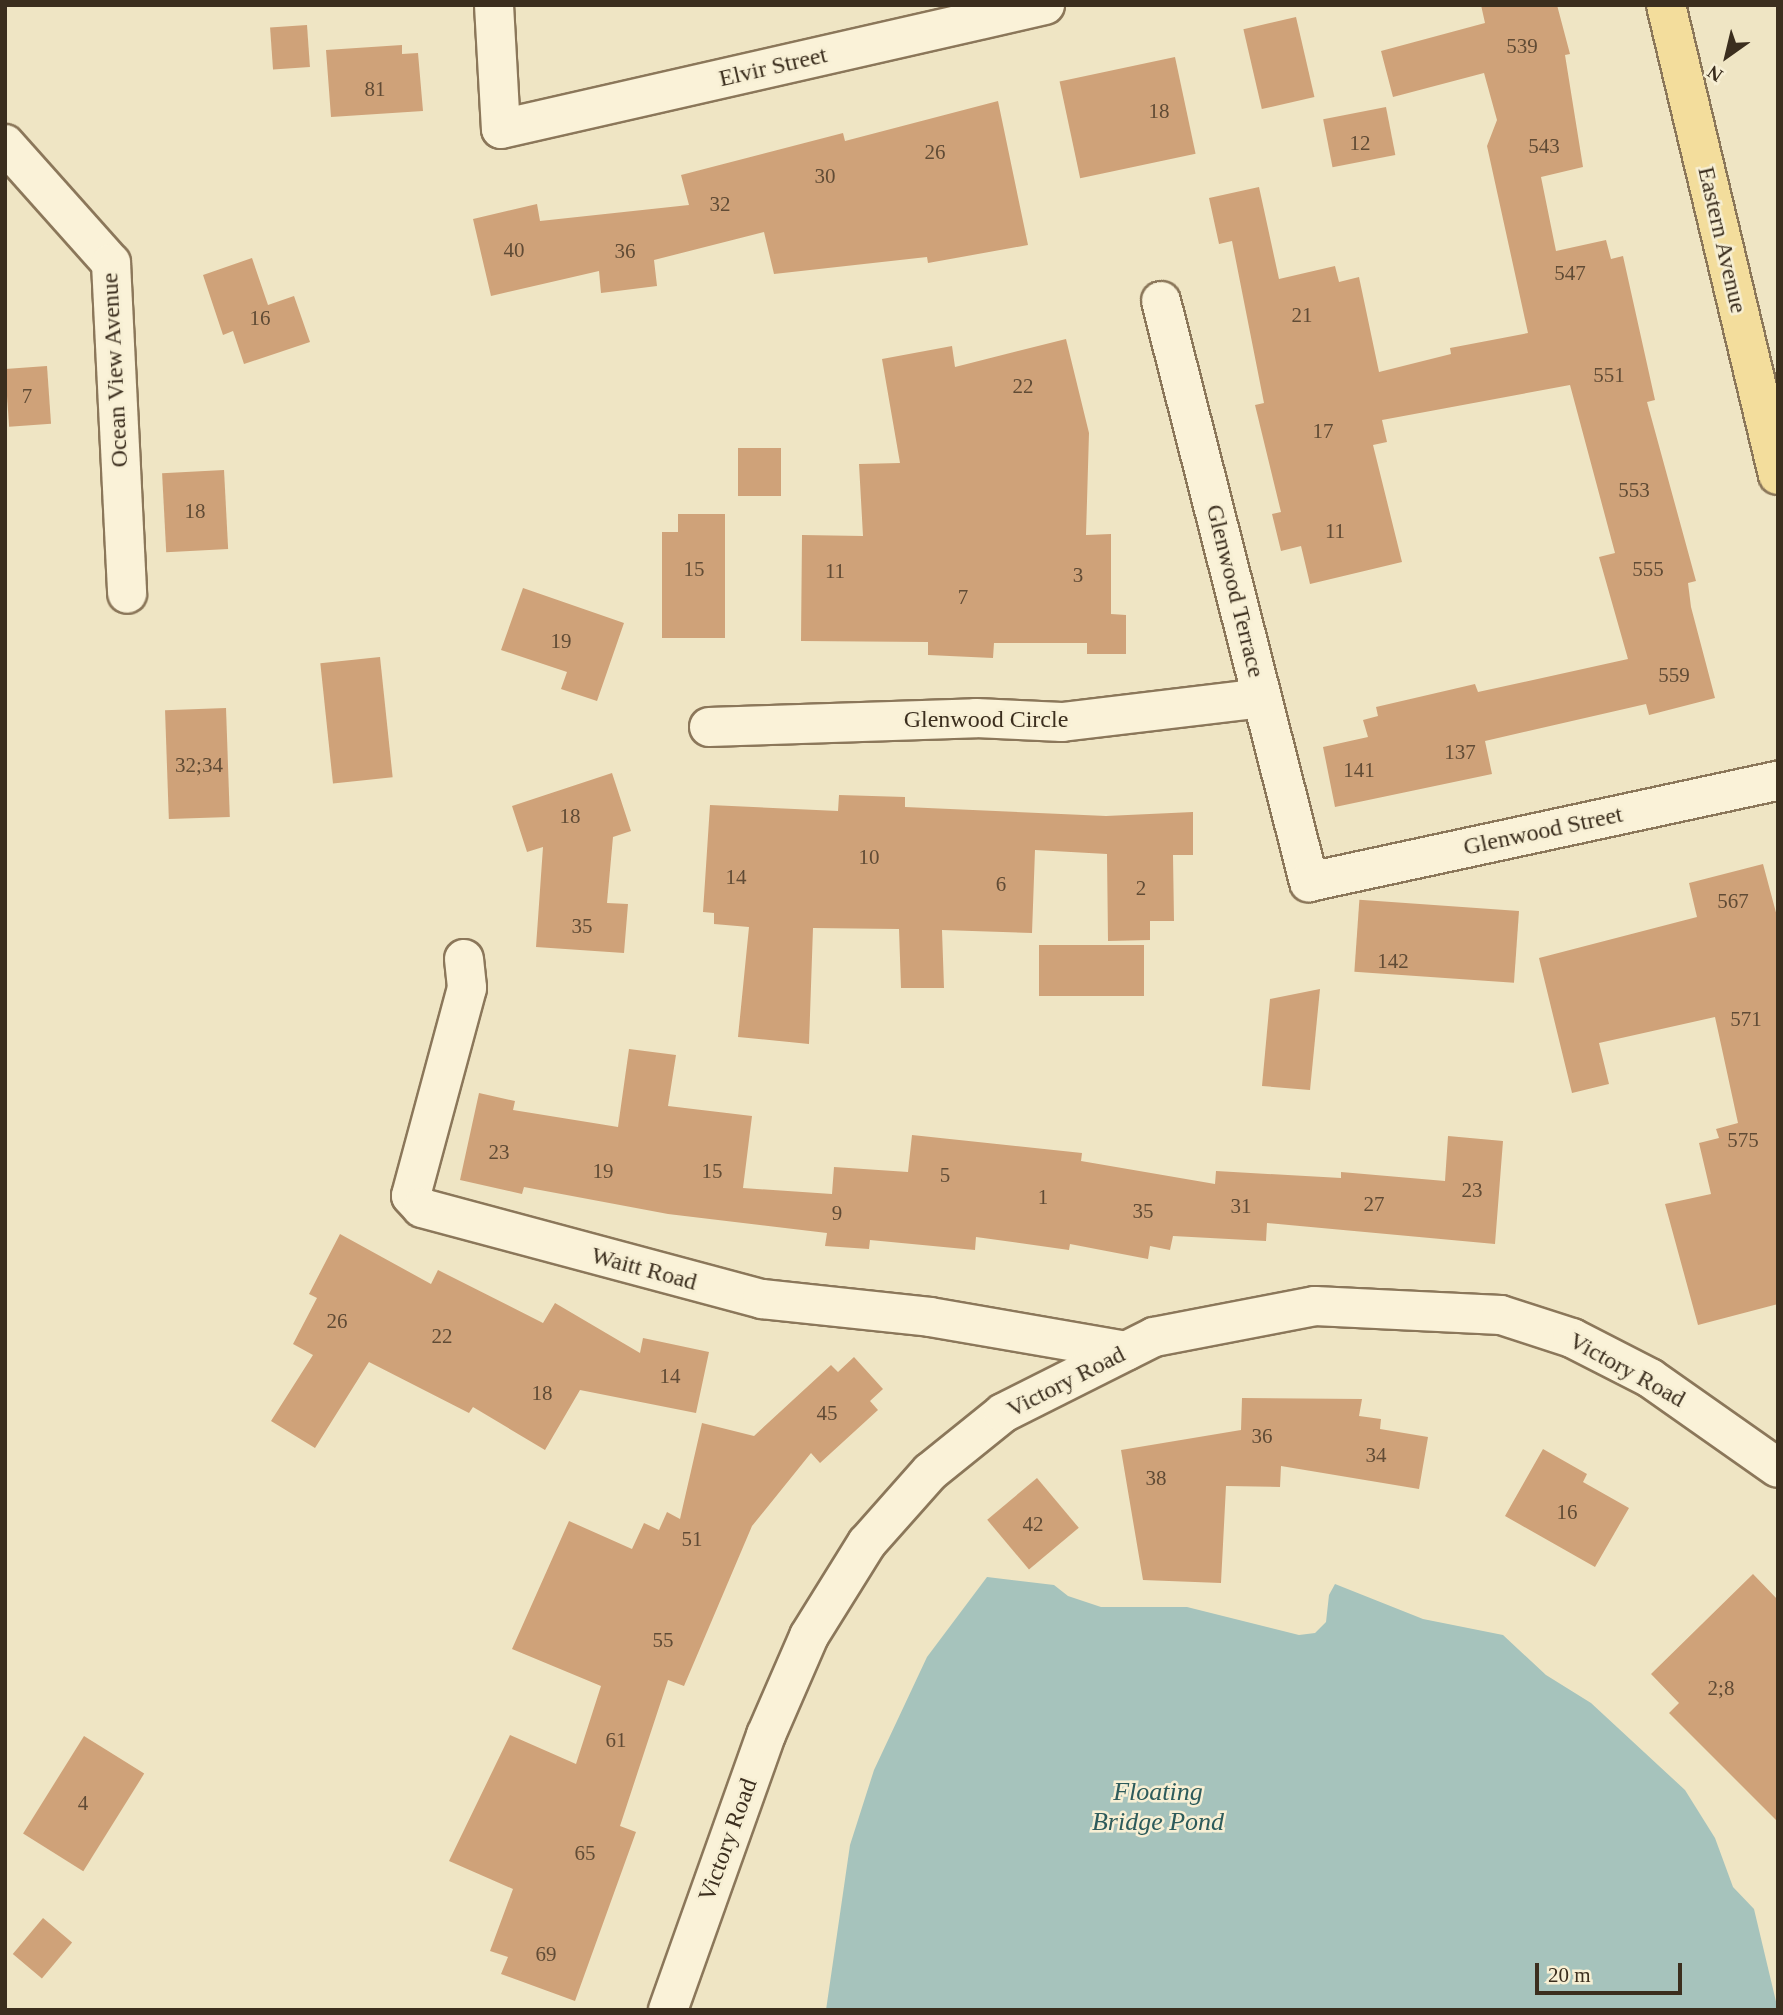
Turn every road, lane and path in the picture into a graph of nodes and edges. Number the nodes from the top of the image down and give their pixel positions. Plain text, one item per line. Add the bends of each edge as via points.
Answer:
1 (494, 5) edge
2 (1045, 5) edge
3 (1666, 5) edge
4 (5, 144) edge
5 (1161, 301) dead end
6 (1778, 475) edge
7 (127, 594) dead end
8 (1262, 698) junction
9 (709, 727) dead end
10 (1778, 781) edge
11 (1309, 881) joint
12 (464, 959) dead end
13 (1126, 1351) junction
14 (1778, 1468) edge
15 (668, 2010) edge

1 - 2 street, Elvir Street via 501,130
3 - 6 main road, Eastern Avenue
4 - 7 street, Ocean View Avenue via 111,263
5 - 8 street, Glenwood Terrace
8 - 9 street, Glenwood Circle via 1062,722 976,718
8 - 11 street, Glenwood Terrace
10 - 11 street, Glenwood Street
12 - 13 street, Waitt Road via 467,988 411,1196 422,1208 762,1299 930,1317
13 - 14 street, Victory Road via 1154,1337 1204,1325 1315,1306 1501,1315 1572,1338 1650,1378
13 - 15 street, Victory Road via 1003,1413 930,1472 867,1543 809,1636 766,1735

